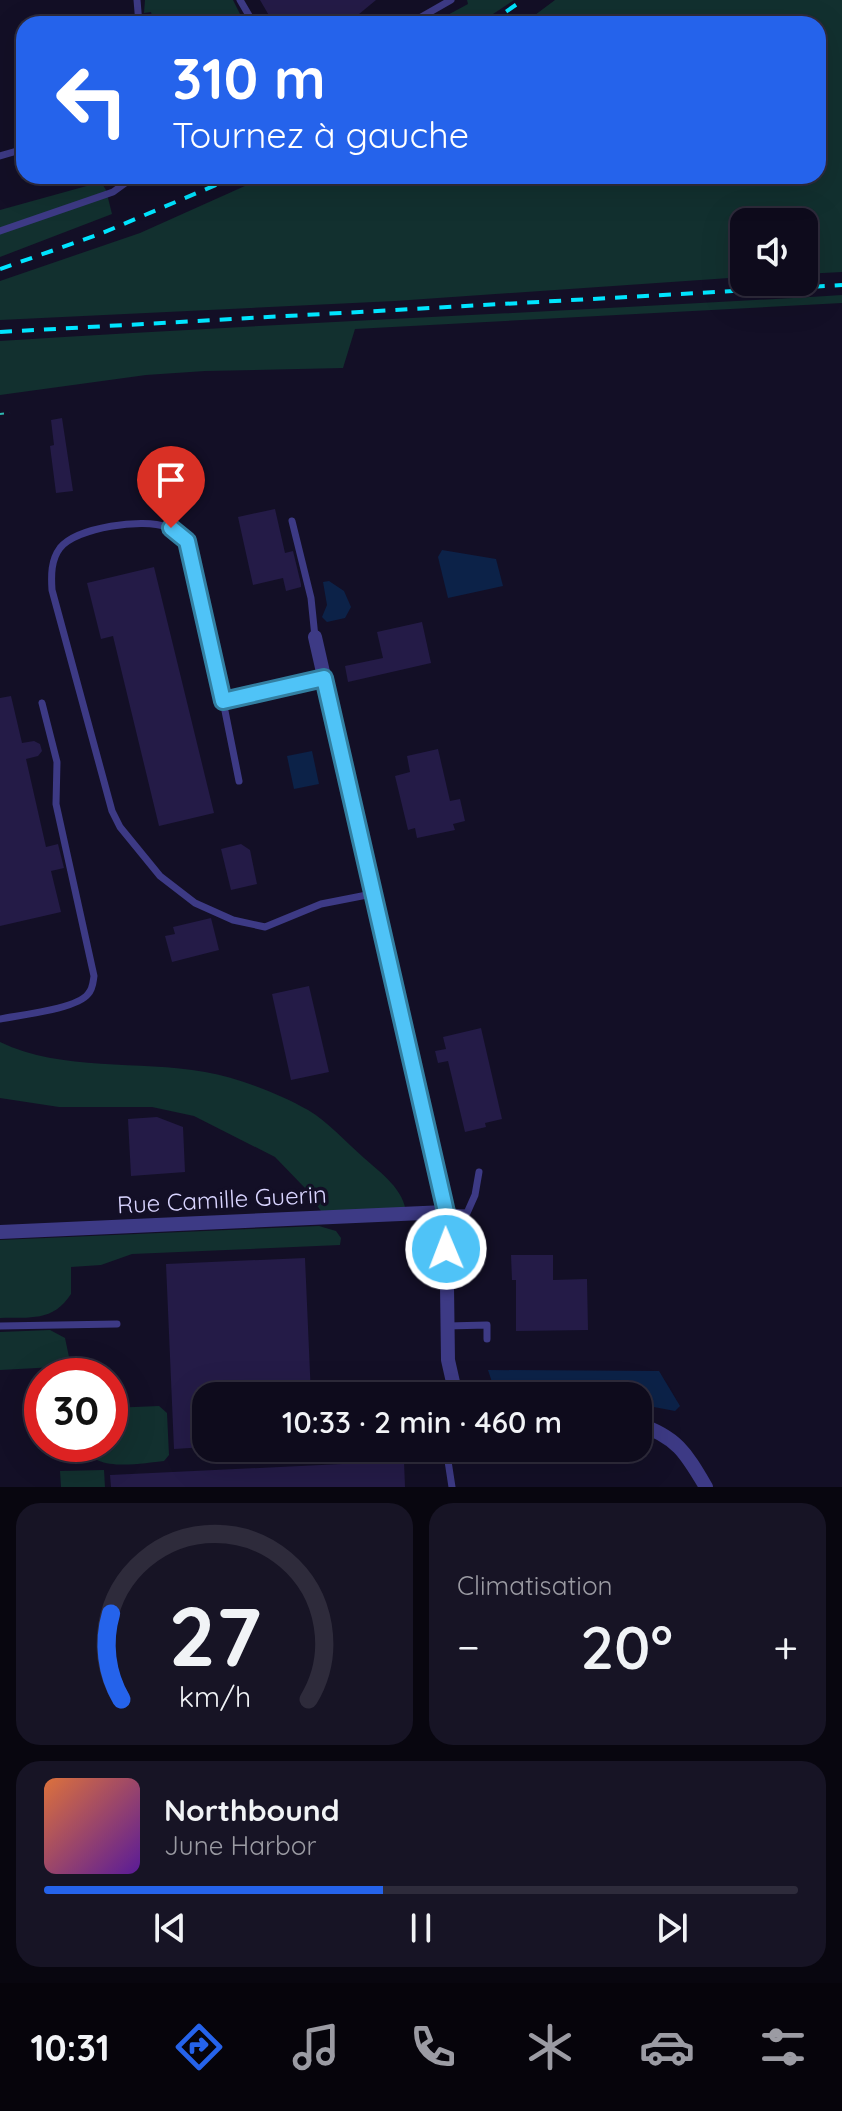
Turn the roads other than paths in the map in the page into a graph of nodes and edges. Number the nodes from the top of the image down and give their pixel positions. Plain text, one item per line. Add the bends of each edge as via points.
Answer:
1 (451, 0) edge
2 (423, 16) edge
3 (124, 184) edge
4 (0, 231) edge
5 (292, 521) dead end
6 (315, 637) joint
7 (324, 678) junction
8 (223, 701) junction
9 (42, 703) dead end
10 (239, 781) dead end
11 (372, 894) junction
12 (0, 1019) edge
13 (479, 1172) dead end
14 (446, 1212) junction
15 (0, 1232) edge
16 (117, 1324) dead end
17 (0, 1326) edge
18 (447, 1326) junction
19 (487, 1339) dead end
20 (452, 1382) edge
21 (652, 1429) edge
22 (448, 1462) edge
23 (452, 1487) edge
24 (706, 1487) edge

1 - 2 lane
3 - 4 lane
5 - 6 lane
6 - 7 street
7 - 8 lane
7 - 11 street
8 - 10 lane
8 - 11 lane via 187,541 171,528 140,523 86,532 67,541 54,560 52,590 112,811 160,876 195,903 265,927 321,904
9 - 12 lane via 57,762 56,804 94,976 86,998
11 - 14 street
13 - 14 lane via 467,1213
14 - 15 street, Rue Camille Guerin
14 - 18 street
16 - 17 lane
18 - 19 lane via 487,1325
18 - 20 street
21 - 24 street via 676,1442
22 - 23 lane

